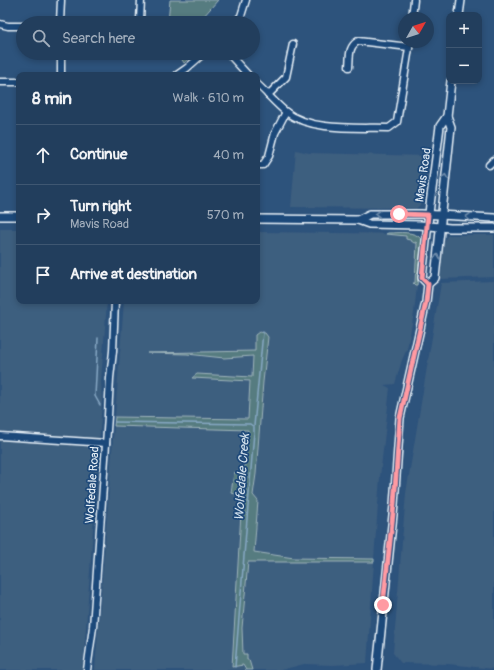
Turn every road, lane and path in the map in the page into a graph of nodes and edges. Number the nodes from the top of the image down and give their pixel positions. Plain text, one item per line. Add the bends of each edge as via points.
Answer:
1 (61, 0) edge
2 (141, 0) edge
3 (246, 0) edge
4 (414, 0) edge
5 (461, 0) edge
6 (413, 12) edge
7 (459, 12) edge
8 (60, 16) edge
9 (140, 16) edge
10 (240, 16) edge
11 (0, 24) edge
12 (16, 26) edge
13 (398, 43) edge
14 (293, 44) dead end
15 (408, 48) edge
16 (61, 60) edge
17 (196, 60) edge
18 (234, 60) edge
19 (349, 67) dead end
20 (61, 72) edge
21 (181, 72) edge
22 (245, 72) edge
23 (0, 82) edge
24 (16, 82) edge
25 (451, 84) edge
26 (260, 87) edge
27 (268, 94) junction
28 (286, 112) junction
29 (447, 116) junction
30 (494, 160) edge
31 (260, 165) edge
32 (489, 165) dead end
33 (428, 215) junction
34 (0, 216) edge
35 (16, 216) edge
36 (441, 216) junction
37 (494, 218) edge
38 (260, 219) edge
39 (358, 220) junction
40 (428, 226) junction
41 (440, 227) junction
42 (494, 228) edge
43 (428, 284) junction
44 (115, 304) edge
45 (0, 436) edge
46 (106, 443) junction
47 (87, 670) edge
48 (377, 670) edge

1 - 8 street
2 - 9 street
3 - 10 street
4 - 6 street
5 - 7 main road
11 - 12 street
13 - 19 street via 358,41 350,49
14 - 27 street via 286,77
15 - 28 street via 397,122 389,128 327,126 305,122
16 - 20 street
17 - 21 street
18 - 22 street
23 - 24 street
25 - 29 main road, Mavis Road
26 - 27 street
27 - 28 street
28 - 31 street via 275,133 267,161
29 - 33 main road, Mavis Road via 440,126
36 -> 29 main road, Mavis Road via 451,127
30 - 32 street
33 - 36 main road
33 -> 39 main road via 370,214
33 - 40 main road, Mavis Road
34 - 35 main road
37 -> 36 main road
36 - 41 main road, Mavis Road
38 - 39 main road
39 - 40 main road via 369,224
40 - 41 main road
40 - 43 main road, Mavis Road via 422,278
41 - 42 main road
43 -> 41 main road, Mavis Road via 434,278
43 - 48 main road, Mavis Road via 400,418
44 - 46 street, Wolfedale Road
45 - 46 street
46 - 47 street, Wolfedale Road via 93,626

